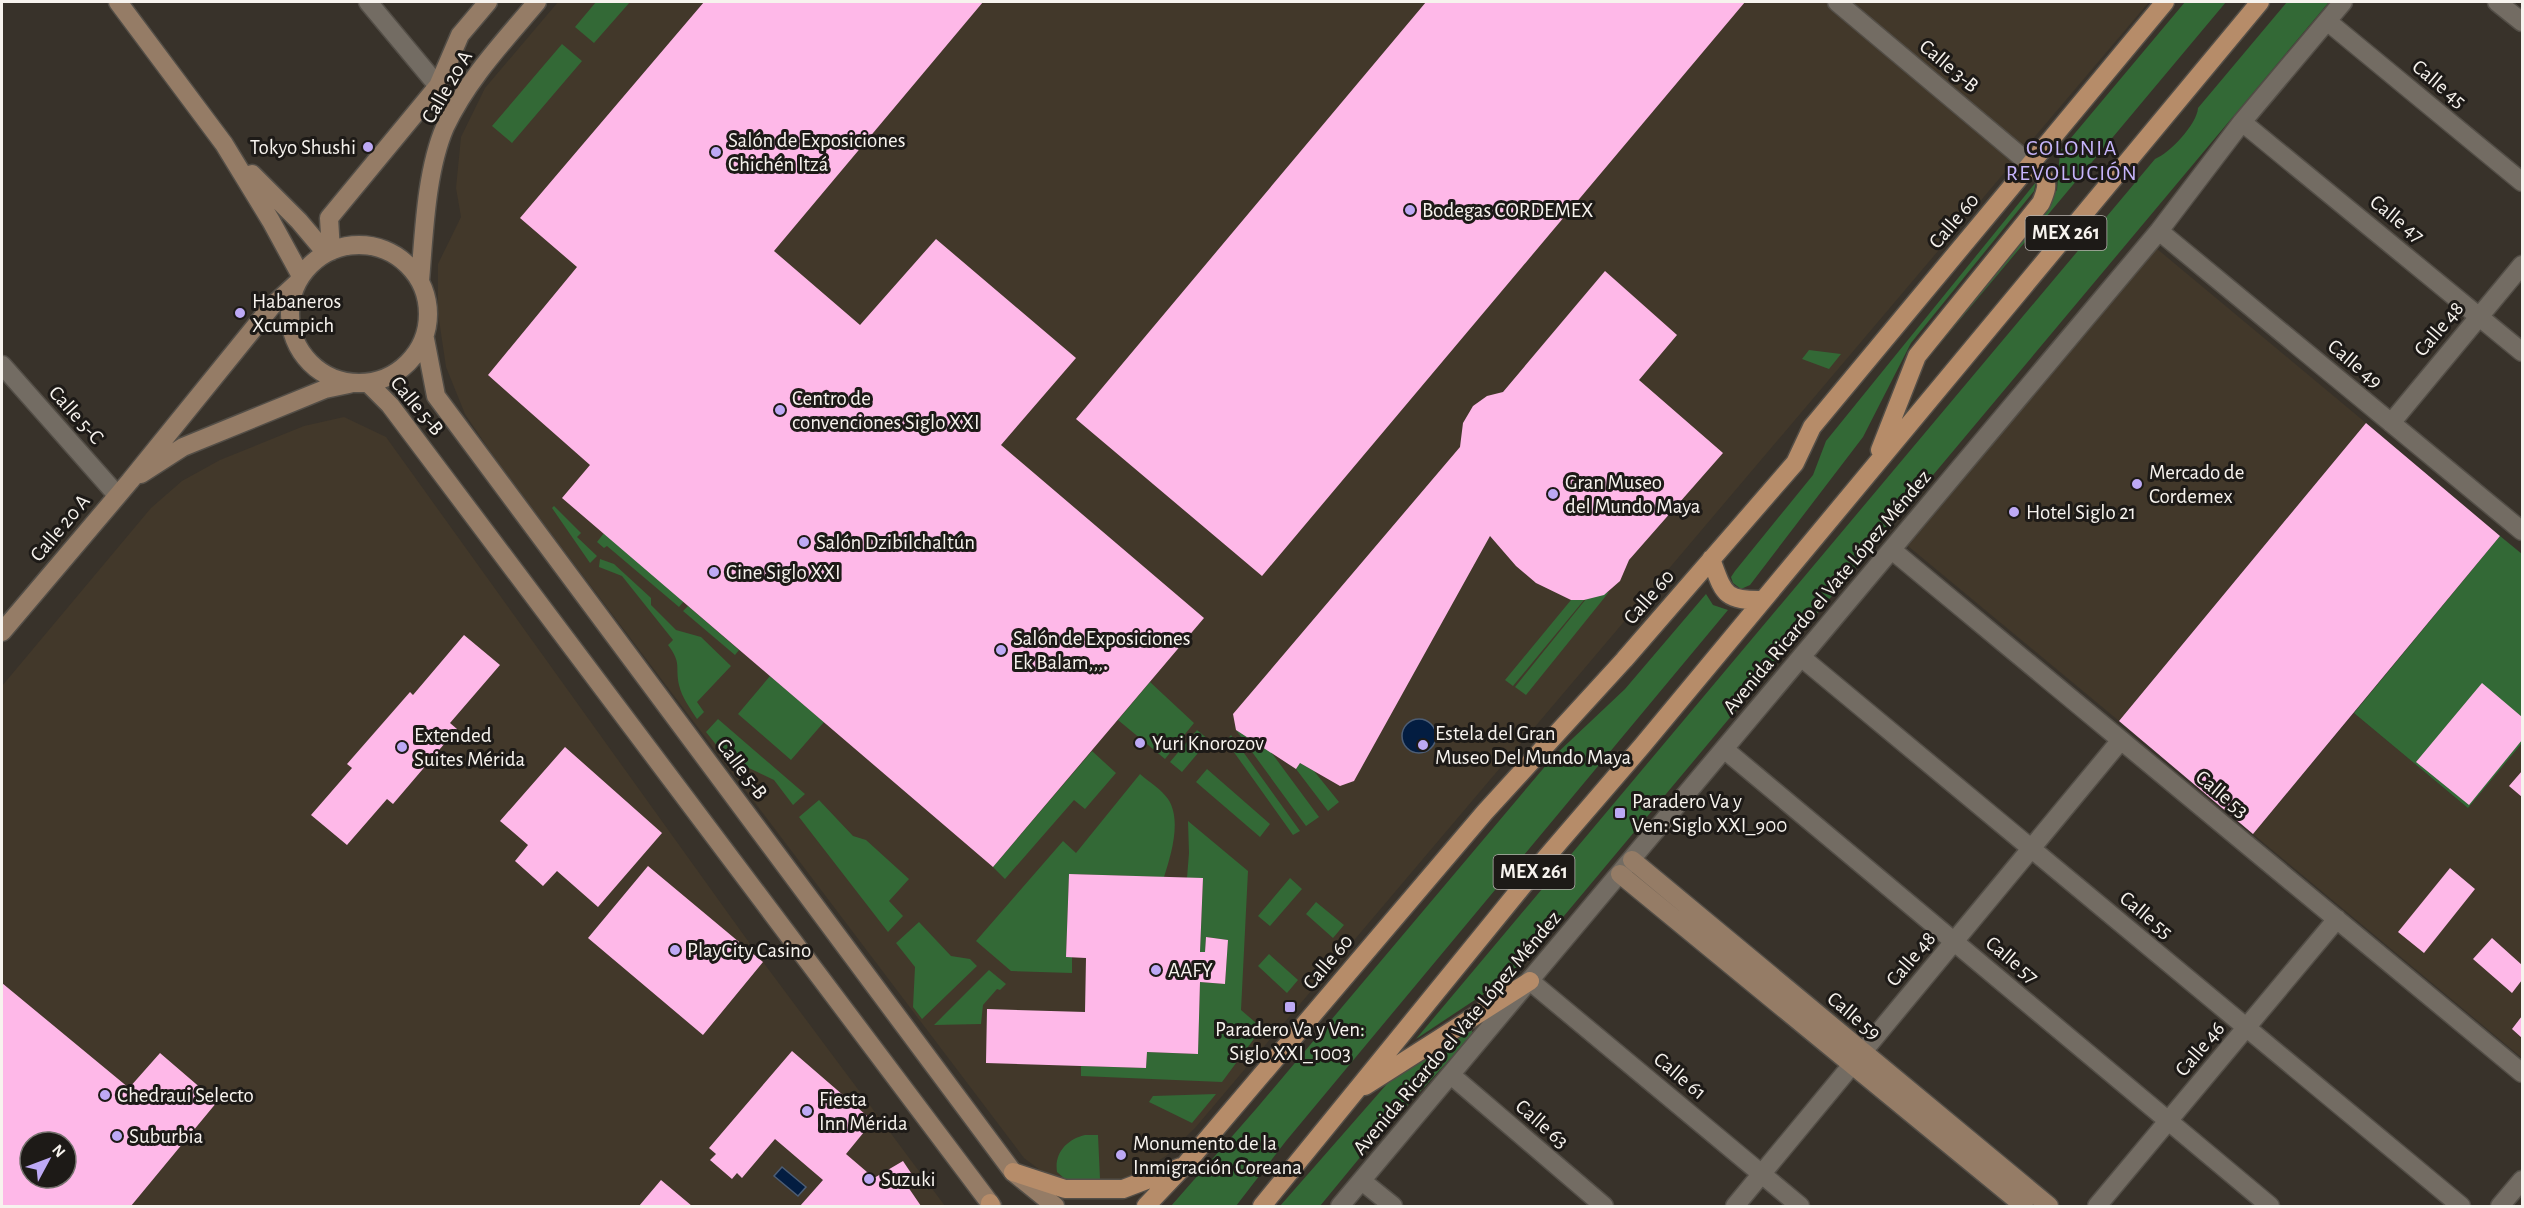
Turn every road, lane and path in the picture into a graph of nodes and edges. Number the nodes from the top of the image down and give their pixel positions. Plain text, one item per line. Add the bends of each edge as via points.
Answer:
1 (118, 2) edge
2 (368, 2) edge
3 (488, 2) edge
4 (537, 2) edge
5 (1837, 2) edge
6 (2165, 2) edge
7 (2260, 2) edge
8 (2343, 2) edge
9 (2497, 2) edge
10 (2327, 21) junction
11 (2523, 22) edge
12 (438, 86) junction
13 (2242, 122) junction
14 (224, 144) junction
15 (2031, 165) junction
16 (2523, 182) edge
17 (2159, 231) junction
18 (328, 252) junction
19 (2523, 265) edge
20 (299, 280) junction
21 (420, 281) junction
22 (2479, 315) junction
23 (424, 339) junction
24 (2523, 352) edge
25 (2, 365) edge
26 (361, 384) junction
27 (2391, 423) junction
28 (1874, 466) junction
29 (130, 481) junction
30 (117, 495) junction
31 (2523, 531) edge
32 (1892, 550) junction
33 (1711, 560) junction
34 (1763, 600) junction
35 (2, 632) edge
36 (1802, 657) junction
37 (2121, 740) junction
38 (1724, 749) junction
39 (2031, 849) junction
40 (1632, 860) junction
41 (1620, 874) junction
42 (2337, 919) junction
43 (1955, 941) junction
44 (1530, 981) junction
45 (2247, 1028) junction
46 (1857, 1059) junction
47 (2523, 1073) edge
48 (1451, 1075) junction
49 (1351, 1095) junction
50 (2168, 1122) junction
51 (1185, 1165) junction
52 (1013, 1172) junction
53 (1762, 1174) junction
54 (2523, 1180) edge
55 (1362, 1181) junction
56 (991, 1205) edge
57 (1055, 1206) edge
58 (1146, 1206) edge
59 (1262, 1206) edge
60 (1340, 1206) edge
61 (1393, 1206) edge
62 (1604, 1206) edge
63 (1735, 1206) edge
64 (1800, 1206) edge
65 (2024, 1206) edge
66 (2049, 1206) edge
67 (2097, 1206) edge
68 (2270, 1206) edge
69 (2461, 1206) edge
70 (2500, 1206) edge

1 - 14 street
2 - 12 street
3 - 12 street, Calle 20 A via 460,35
4 - 21 street, Calle 20 A via 477,75 445,129 434,169
5 - 15 street, Calle 3-B
6 - 15 main road, Calle 60 / MEX 261
7 - 28 main road, Avenida Ricardo el Vate López Méndez / MEX 261
8 - 10 street, Avenida Ricardo el Vate López Méndez
9 - 11 street
10 - 13 street, Avenida Ricardo el Vate López Méndez
10 - 16 street, Calle 45
12 - 18 street, Calle 20 A via 329,218
13 - 17 street, Avenida Ricardo el Vate López Méndez
13 - 22 street, Calle 47
14 - 18 street
14 - 20 street via 271,221
15 - 28 main road via 2047,183 2041,203 1917,356
15 - 33 main road, Calle 60 / MEX 261 via 1812,427 1795,463
17 - 27 street, Calle 49
17 - 32 street, Avenida Ricardo el Vate López Méndez
18 - 20 street via 312,263
18 - 21 street via 360,245 388,251 401,259
19 - 22 street, Calle 48
20 - 26 street via 291,299 290,315 298,348 321,373
20 - 29 street, Calle 20 A via 271,307
21 - 23 street via 429,320
22 - 24 street, Calle 47
22 - 27 street, Calle 48
23 - 26 street via 416,356 402,369 387,379
23 - 52 street, Calle 5-B via 436,396
25 - 30 street, Calle 5-C
26 - 29 street, Calle 20 A via 325,389 183,447
26 - 56 street, Calle 5-B via 390,405
27 - 31 street, Calle 49
28 - 34 main road, Avenida Ricardo el Vate López Méndez / MEX 261
29 - 30 street, Calle 20 A
30 - 35 street, Calle 20 A
32 - 36 street, Avenida Ricardo el Vate López Méndez
32 - 37 street, Calle 53
33 - 34 main road via 1723,590 1732,598
33 - 51 main road, Calle 60 / MEX 261 via 1485,812
34 - 49 main road, Avenida Ricardo el Vate López Méndez / MEX 261
36 - 38 street, Avenida Ricardo el Vate López Méndez
36 - 39 street, Calle 55
37 - 39 street, Calle 48
37 - 42 street, Calle 53
38 - 40 street, Avenida Ricardo el Vate López Méndez
38 - 43 street, Calle 57
39 - 43 street, Calle 48
39 - 45 street, Calle 55
40 - 41 street, Avenida Ricardo el Vate López Méndez
40 - 46 street, Calle 59
41 - 44 street, Avenida Ricardo el Vate López Méndez
41 - 46 street, Calle 59
42 - 45 street, Calle 46
42 - 47 street, Calle 53
43 - 46 street, Calle 48
43 - 50 street, Calle 57
44 - 48 street, Avenida Ricardo el Vate López Méndez
44 - 49 main road
44 - 53 street, Calle 61
45 - 50 street, Calle 46
45 - 69 street, Calle 55
46 - 53 street, Calle 48
46 - 65 street, Calle 59
46 - 66 street, Calle 59
48 - 55 street, Avenida Ricardo el Vate López Méndez
48 - 62 street, Calle 63
49 - 59 main road, Avenida Ricardo el Vate López Méndez / MEX 261
50 - 67 street, Calle 46
50 - 68 street, Calle 57
51 - 52 main road via 1124,1189 1065,1190
51 - 58 main road, Calle 60 / MEX 261
52 - 57 street, Calle 5-B
53 - 63 street, Calle 48
53 - 64 street, Calle 61
54 - 70 street
55 - 60 street, Avenida Ricardo el Vate López Méndez
55 - 61 street

